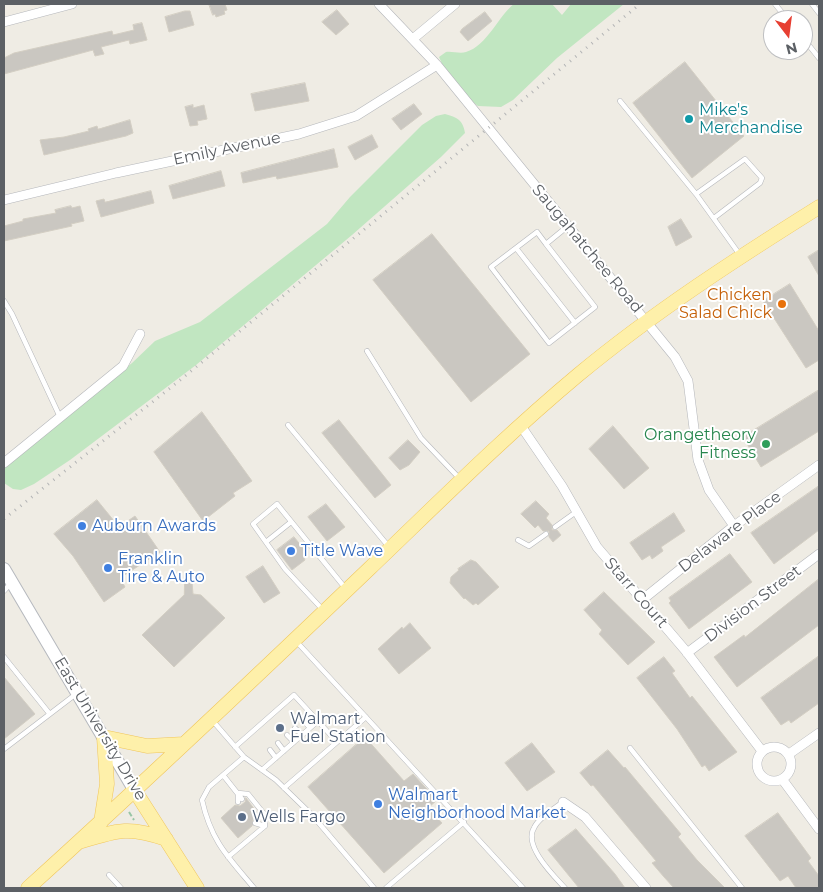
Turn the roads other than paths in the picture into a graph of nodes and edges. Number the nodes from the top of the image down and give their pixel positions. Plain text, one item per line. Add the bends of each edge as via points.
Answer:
1 (72, 4) edge
2 (379, 4) edge
3 (454, 4) edge
4 (812, 4) edge
5 (819, 13) edge
6 (4, 22) edge
7 (414, 38) junction
8 (437, 65) junction
9 (620, 101) dead end
10 (696, 194) junction
11 (4, 200) edge
12 (819, 207) edge
13 (714, 218) junction
14 (568, 226) junction
15 (546, 244) junction
16 (516, 248) junction
17 (741, 256) junction
18 (4, 301) edge
19 (647, 322) junction
20 (575, 323) junction
21 (140, 334) dead end
22 (367, 351) dead end
23 (60, 417) junction
24 (288, 425) dead end
25 (521, 426) junction
26 (4, 462) edge
27 (819, 465) edge
28 (462, 481) junction
29 (576, 512) junction
30 (291, 522) junction
31 (734, 526) junction
32 (555, 527) dead end
33 (546, 534) dead end
34 (518, 540) dead end
35 (266, 542) junction
36 (390, 549) junction
37 (819, 554) edge
38 (4, 569) edge
39 (8, 587) edge
40 (347, 590) junction
41 (642, 600) junction
42 (324, 612) junction
43 (295, 640) junction
44 (687, 652) junction
45 (4, 657) edge
46 (78, 693) junction
47 (286, 702) junction
48 (291, 707) dead end
49 (278, 709) junction
50 (49, 713) junction
51 (283, 714) dead end
52 (270, 716) junction
53 (366, 717) junction
54 (211, 719) junction
55 (304, 721) dead end
56 (318, 721) junction
57 (275, 722) dead end
58 (261, 724) junction
59 (295, 728) dead end
60 (310, 728) junction
61 (266, 730) dead end
62 (253, 731) junction
63 (819, 733) edge
64 (288, 735) dead end
65 (257, 736) dead end
66 (302, 736) junction
67 (104, 737) junction
68 (294, 742) junction
69 (337, 742) junction
70 (278, 743) dead end
71 (184, 744) junction
72 (235, 747) junction
73 (630, 748) dead end
74 (4, 749) edge
75 (270, 750) dead end
76 (284, 751) junction
77 (762, 752) junction
78 (789, 754) junction
79 (244, 757) junction
80 (276, 758) junction
81 (262, 770) junction
82 (223, 775) junction
83 (782, 779) junction
84 (284, 788) junction
85 (135, 791) junction
86 (238, 793) junction
87 (240, 801) dead end
88 (563, 802) joint
89 (259, 820) dead end
90 (101, 822) junction
91 (464, 822) junction
92 (255, 824) dead end
93 (264, 826) junction
94 (819, 829) edge
95 (166, 838) junction
96 (79, 842) junction
97 (228, 857) junction
98 (109, 875) dead end
99 (28, 888) edge
100 (121, 888) edge
101 (198, 888) edge
102 (254, 888) edge
103 (374, 888) edge
104 (386, 888) edge
105 (523, 888) edge
106 (564, 888) edge
107 (646, 888) edge
108 (742, 888) edge

1 - 6 street
2 - 7 street, Saugahatchee Road
3 - 7 street
4 - 5 lane
7 - 8 street, Saugahatchee Road
8 - 11 street, Emily Avenue via 356,116 299,134 116,172
8 - 14 street, Saugahatchee Road
9 - 10 lane
10 - 13 lane
10 - 13 lane via 742,160 748,160 758,172 762,178 760,183
12 - 17 main road
13 - 17 lane
14 - 15 lane
14 - 19 street, Saugahatchee Road
15 - 16 lane via 537,232
15 - 20 lane via 596,307
16 - 20 lane
16 - 20 lane via 491,267 544,336 550,343
17 - 19 main road
18 - 23 lane
19 - 25 main road
19 - 31 street, Saugahatchee Road via 675,357 688,381 698,460 709,490
21 - 23 street via 123,366
22 - 28 lane via 421,438
23 - 26 street
24 - 36 lane
25 - 28 main road
25 - 29 street, Starr Court
27 - 31 street, Delaware Place
28 - 36 main road
29 - 32 lane
29 - 41 street, Starr Court via 601,552
30 - 35 lane
30 - 35 lane via 276,504 253,524
30 - 40 lane
31 - 41 street, Delaware Place
33 - 34 lane via 529,546
35 - 42 lane via 285,569
36 - 40 main road
37 - 44 street, Division Street
38 - 39 main road, East University Drive
39 - 46 main road, East University Drive
40 - 42 main road
41 - 44 street, Starr Court
42 - 43 main road
43 - 53 lane
43 - 54 main road
44 - 77 street, Starr Court
45 - 50 lane
46 - 50 lane
46 - 67 main road, East University Drive
47 - 48 lane
47 - 49 lane
47 - 56 lane via 294,694
49 - 51 lane
49 - 52 lane
50 - 74 lane
52 - 57 lane
52 - 58 lane
53 - 69 lane
53 - 91 lane
54 - 71 main road
54 - 72 lane
55 - 60 lane
56 - 60 lane
56 - 69 lane
58 - 61 lane
58 - 62 lane
59 - 66 lane
60 - 66 lane
62 - 65 lane
62 - 72 lane
63 - 78 street
64 - 68 lane
66 - 68 lane
67 - 71 main road via 147,746
67 - 85 main road, East University Drive
67 - 90 main road via 107,784
68 - 76 lane
69 - 84 lane
70 - 76 lane
71 - 85 main road
72 - 79 lane
73 - 108 lane
75 - 80 lane
76 - 80 lane
77 - 78 street via 776,746
77 - 83 street via 757,760 760,774 768,780
78 - 83 street via 792,765
79 - 81 lane
79 - 82 lane
80 - 81 lane
81 - 84 lane
82 - 86 lane
82 - 97 lane via 209,787 202,800 208,825
83 - 94 street
84 - 103 lane via 312,815
85 - 90 main road
85 - 95 main road, East University Drive
86 - 87 lane
86 - 93 lane via 248,794 265,815
88 - 106 lane via 533,828 532,836 539,858
88 - 107 street via 585,816
89 - 93 lane
90 - 96 main road
91 - 104 lane
91 - 105 lane
92 - 93 lane
93 - 97 lane
95 - 96 main road via 125,829
95 - 101 main road, East University Drive
96 - 99 main road
97 - 102 lane
98 - 100 lane

